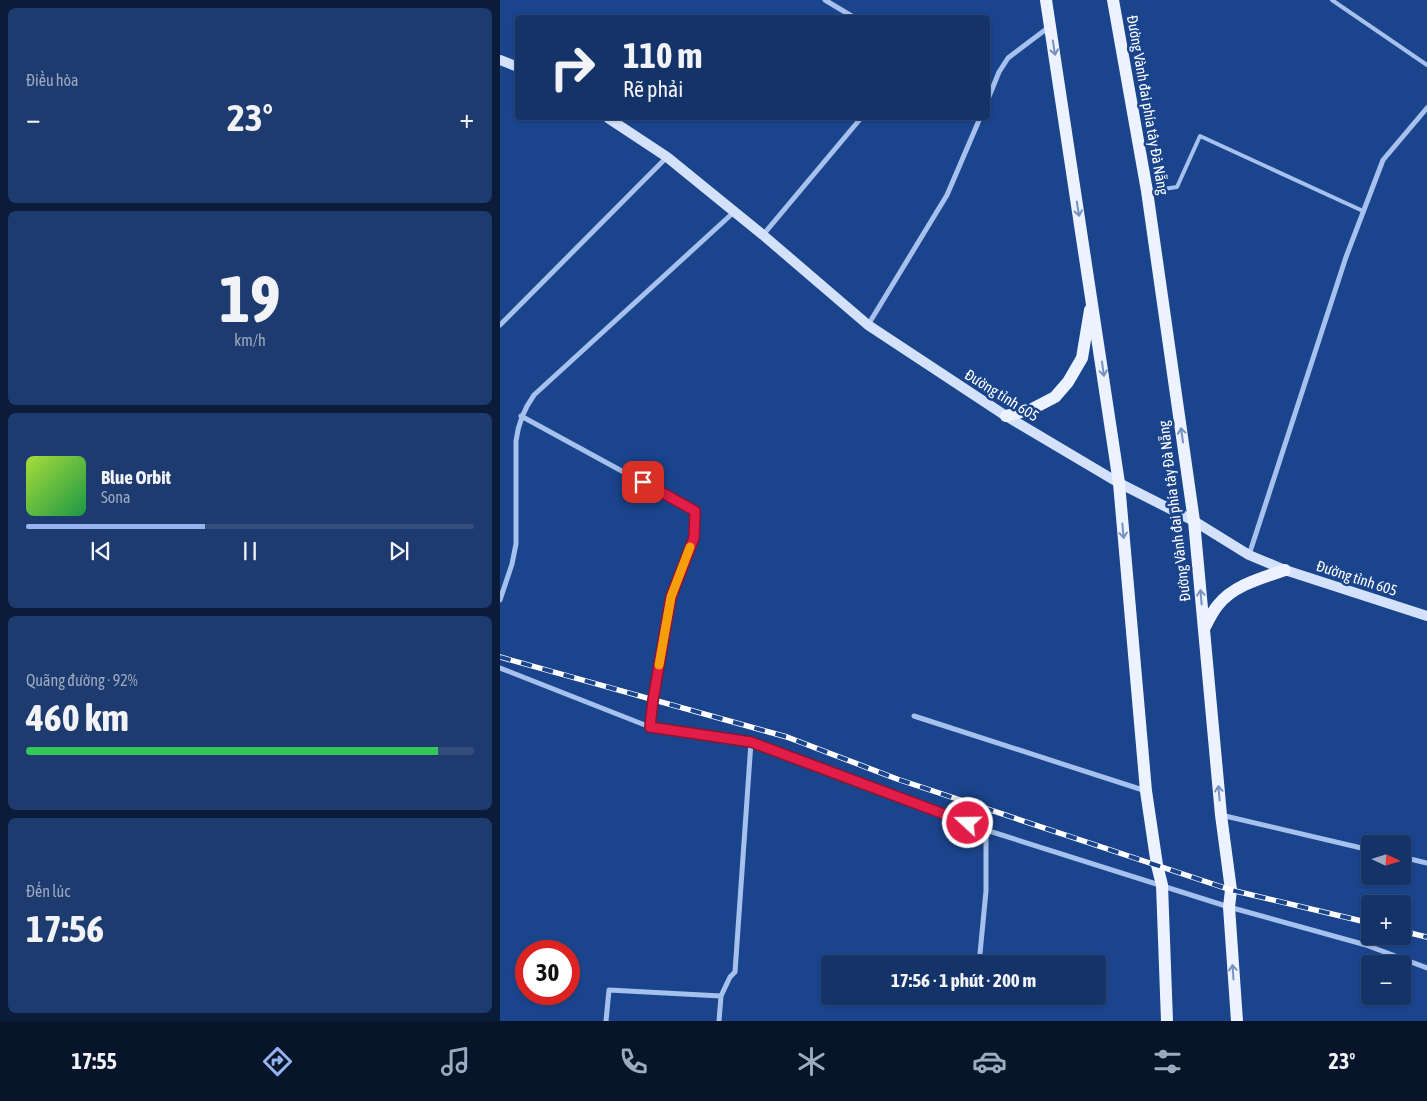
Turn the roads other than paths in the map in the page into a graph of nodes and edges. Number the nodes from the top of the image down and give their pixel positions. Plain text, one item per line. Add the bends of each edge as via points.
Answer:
1 (825, 0) edge
2 (1046, 0) edge
3 (1113, 0) edge
4 (1332, 0) edge
5 (850, 15) edge
6 (1050, 26) junction
7 (500, 60) edge
8 (1427, 65) edge
9 (515, 66) edge
10 (990, 94) edge
11 (1427, 108) edge
12 (611, 120) edge
13 (859, 120) edge
14 (979, 120) edge
15 (667, 157) junction
16 (1146, 191) junction
17 (1363, 210) junction
18 (734, 212) junction
19 (763, 235) junction
20 (1092, 298) junction
21 (500, 325) edge
22 (868, 325) junction
23 (522, 416) junction
24 (1006, 416) junction
25 (1119, 483) junction
26 (1194, 521) junction
27 (1249, 554) junction
28 (1285, 570) junction
29 (500, 600) edge
30 (1426, 614) edge
31 (1204, 629) junction
32 (500, 668) edge
33 (914, 716) dead end
34 (650, 727) junction
35 (751, 742) junction
36 (1146, 791) junction
37 (1221, 815) junction
38 (986, 830) junction
39 (1361, 848) edge
40 (1411, 859) edge
41 (1427, 863) edge
42 (1162, 885) junction
43 (1229, 908) junction
44 (980, 955) edge
45 (1427, 968) edge
46 (721, 996) junction
47 (606, 1021) edge
48 (719, 1021) edge
49 (1167, 1021) edge
50 (1237, 1021) edge

1 - 5 street
2 - 6 main road
3 - 16 main road, Đường Vành đai phía tây Đà Nẵng
4 - 8 lane
6 - 10 street via 1008,58
6 -> 20 main road
7 - 9 main road
11 - 17 street via 1383,160
12 - 15 main road, Đường tỉnh 605
13 - 19 street
14 - 22 street via 947,195
15 - 18 main road, Đường tỉnh 605
15 - 21 street
16 - 17 lane via 1177,188 1200,136
26 -> 16 main road, Đường Vành đai phía tây Đà Nẵng
17 - 27 street
18 - 19 main road, Đường tỉnh 605
18 - 23 street via 534,395
19 - 22 main road, Đường tỉnh 605
20 - 24 main road via 1082,358 1068,382 1054,397 1032,409
20 -> 25 main road
22 - 24 main road, Đường tỉnh 605
23 - 29 street via 516,441 516,544
23 - 34 street via 695,511 694,538 671,597
24 - 25 main road, Đường tỉnh 605
25 - 26 main road, Đường tỉnh 605
25 -> 36 main road
26 - 27 main road, Đường tỉnh 605
31 -> 26 main road, Đường Vành đai phía tây Đà Nẵng
27 - 28 main road, Đường tỉnh 605
28 - 30 main road, Đường tỉnh 605
28 - 31 main road via 1252,581 1218,604
37 -> 31 main road, Đường Vành đai phía tây Đà Nẵng
32 - 34 street
33 - 36 street
34 - 35 street
35 - 38 street
35 - 46 street via 736,966
36 - 42 main road
37 - 39 street
37 - 43 main road, Đường Vành đai phía tây Đà Nẵng via 1231,890
38 - 42 street
38 - 44 street via 986,891
40 - 41 street
42 - 43 street
42 - 49 main road
43 - 45 street via 1366,945
50 -> 43 main road, Đường Vành đai phía tây Đà Nẵng
46 - 47 street via 609,990
46 - 48 street

